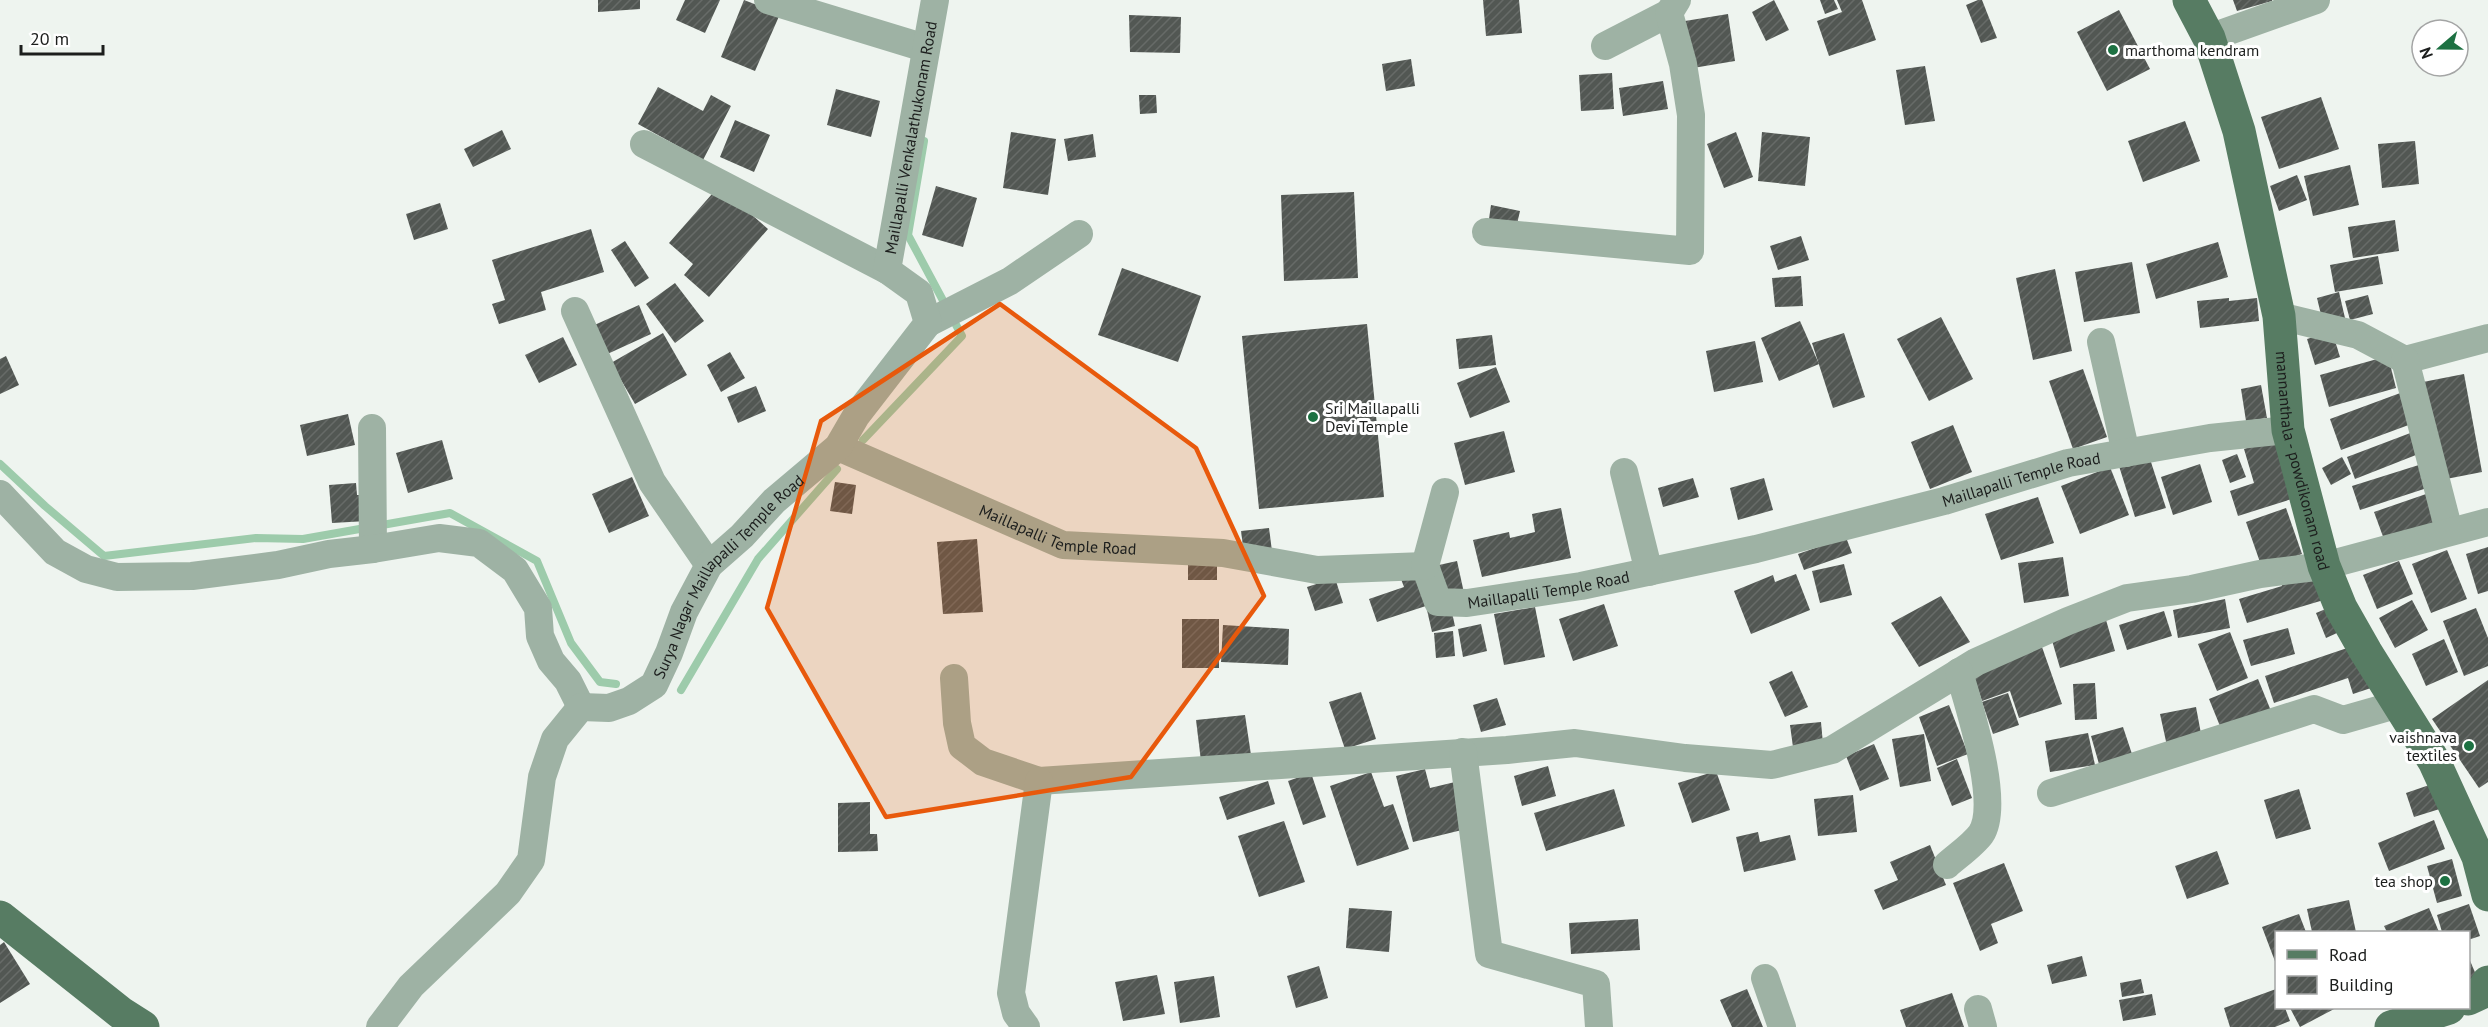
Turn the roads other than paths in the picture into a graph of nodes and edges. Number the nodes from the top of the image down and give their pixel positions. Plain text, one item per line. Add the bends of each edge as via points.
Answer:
1 (768, 0) edge
2 (935, 0) edge
3 (2189, 0) edge
4 (2316, 0) edge
5 (1673, 7) edge
6 (2209, 38) junction
7 (1605, 46) dead end
8 (925, 48) junction
9 (644, 144) dead end
10 (1486, 232) dead end
11 (1079, 234) dead end
12 (887, 270) junction
13 (575, 311) dead end
14 (2279, 316) junction
15 (928, 323) junction
16 (2488, 338) edge
17 (2101, 342) dead end
18 (2405, 360) junction
19 (372, 428) dead end
20 (2288, 430) junction
21 (838, 447) junction
22 (2126, 453) junction
23 (1624, 472) dead end
24 (1445, 492) dead end
25 (0, 494) edge
26 (2488, 522) edge
27 (2449, 531) junction
28 (374, 549) junction
29 (709, 566) junction
30 (1425, 566) junction
31 (2324, 566) junction
32 (1649, 572) junction
33 (1959, 672) junction
34 (954, 678) dead end
35 (2399, 704) junction
36 (581, 707) junction
37 (1463, 752) junction
38 (1039, 781) junction
39 (2051, 793) dead end
40 (1947, 865) dead end
41 (2488, 895) edge
42 (0, 917) edge
43 (1766, 978) dead end
44 (2488, 983) edge
45 (2470, 998) edge
46 (2446, 1009) edge
47 (2400, 1026) edge
48 (143, 1027) edge
49 (380, 1027) edge
50 (1026, 1027) edge
51 (1599, 1027) edge
52 (1782, 1027) edge

1 - 8 street
2 - 8 street, Maillapalli Venkalathukonam Road
3 - 6 main road, mannanthala - powdikonam road
4 - 6 street
5 - 7 street
5 - 10 street via 1691,115 1690,251
6 - 14 main road, mannanthala - powdikonam road via 2239,131
8 - 12 street, Maillapalli Venkalathukonam Road
9 - 12 street
11 - 15 street via 1010,281
12 - 15 street, Maillapalli Venkalathukonam Road via 919,293
13 - 29 street via 652,482
14 - 18 street via 2358,335
14 - 20 main road, mannanthala - powdikonam road
15 - 21 street via 856,416
16 - 18 street
17 - 22 street
18 - 27 street
19 - 28 street
20 - 22 street, Maillapalli Temple Road via 2210,438
20 - 31 main road, mannanthala - powdikonam road
21 - 29 street, Surya Nagar Maillapalli Temple Road via 774,501
21 - 30 street, Maillapalli Temple Road via 1064,545 1223,553 1317,570
22 - 32 street, Maillapalli Temple Road via 2068,463 1944,501
23 - 32 street
24 - 30 street
25 - 28 street via 55,552 86,569 117,577 192,576
26 - 27 street
27 - 31 street
28 - 36 street via 439,538 479,543 515,570 538,608 540,636 551,661 568,681
29 - 36 street, Surya Nagar Maillapalli Temple Road via 684,612 654,685 609,708
30 - 32 street, Maillapalli Temple Road via 1438,602 1467,603
31 - 33 street via 2127,598
31 - 35 main road, mannanthala - powdikonam road via 2341,608
33 - 37 street via 1832,750 1773,765 1575,743
33 - 40 street via 1982,754 1988,804 1981,833
34 - 38 street via 962,746 983,762
35 - 39 street via 2343,720 2314,709
35 - 41 main road, mannanthala - powdikonam road via 2434,761 2478,857
36 - 49 street via 555,739 542,777 531,860 508,893 411,986
37 - 38 street
37 - 51 street via 1490,954 1596,984
38 - 50 street via 1011,993 1016,1013
42 - 48 main road via 121,1014
43 - 52 street
44 - 45 main road via 2481,993
46 - 47 main road

